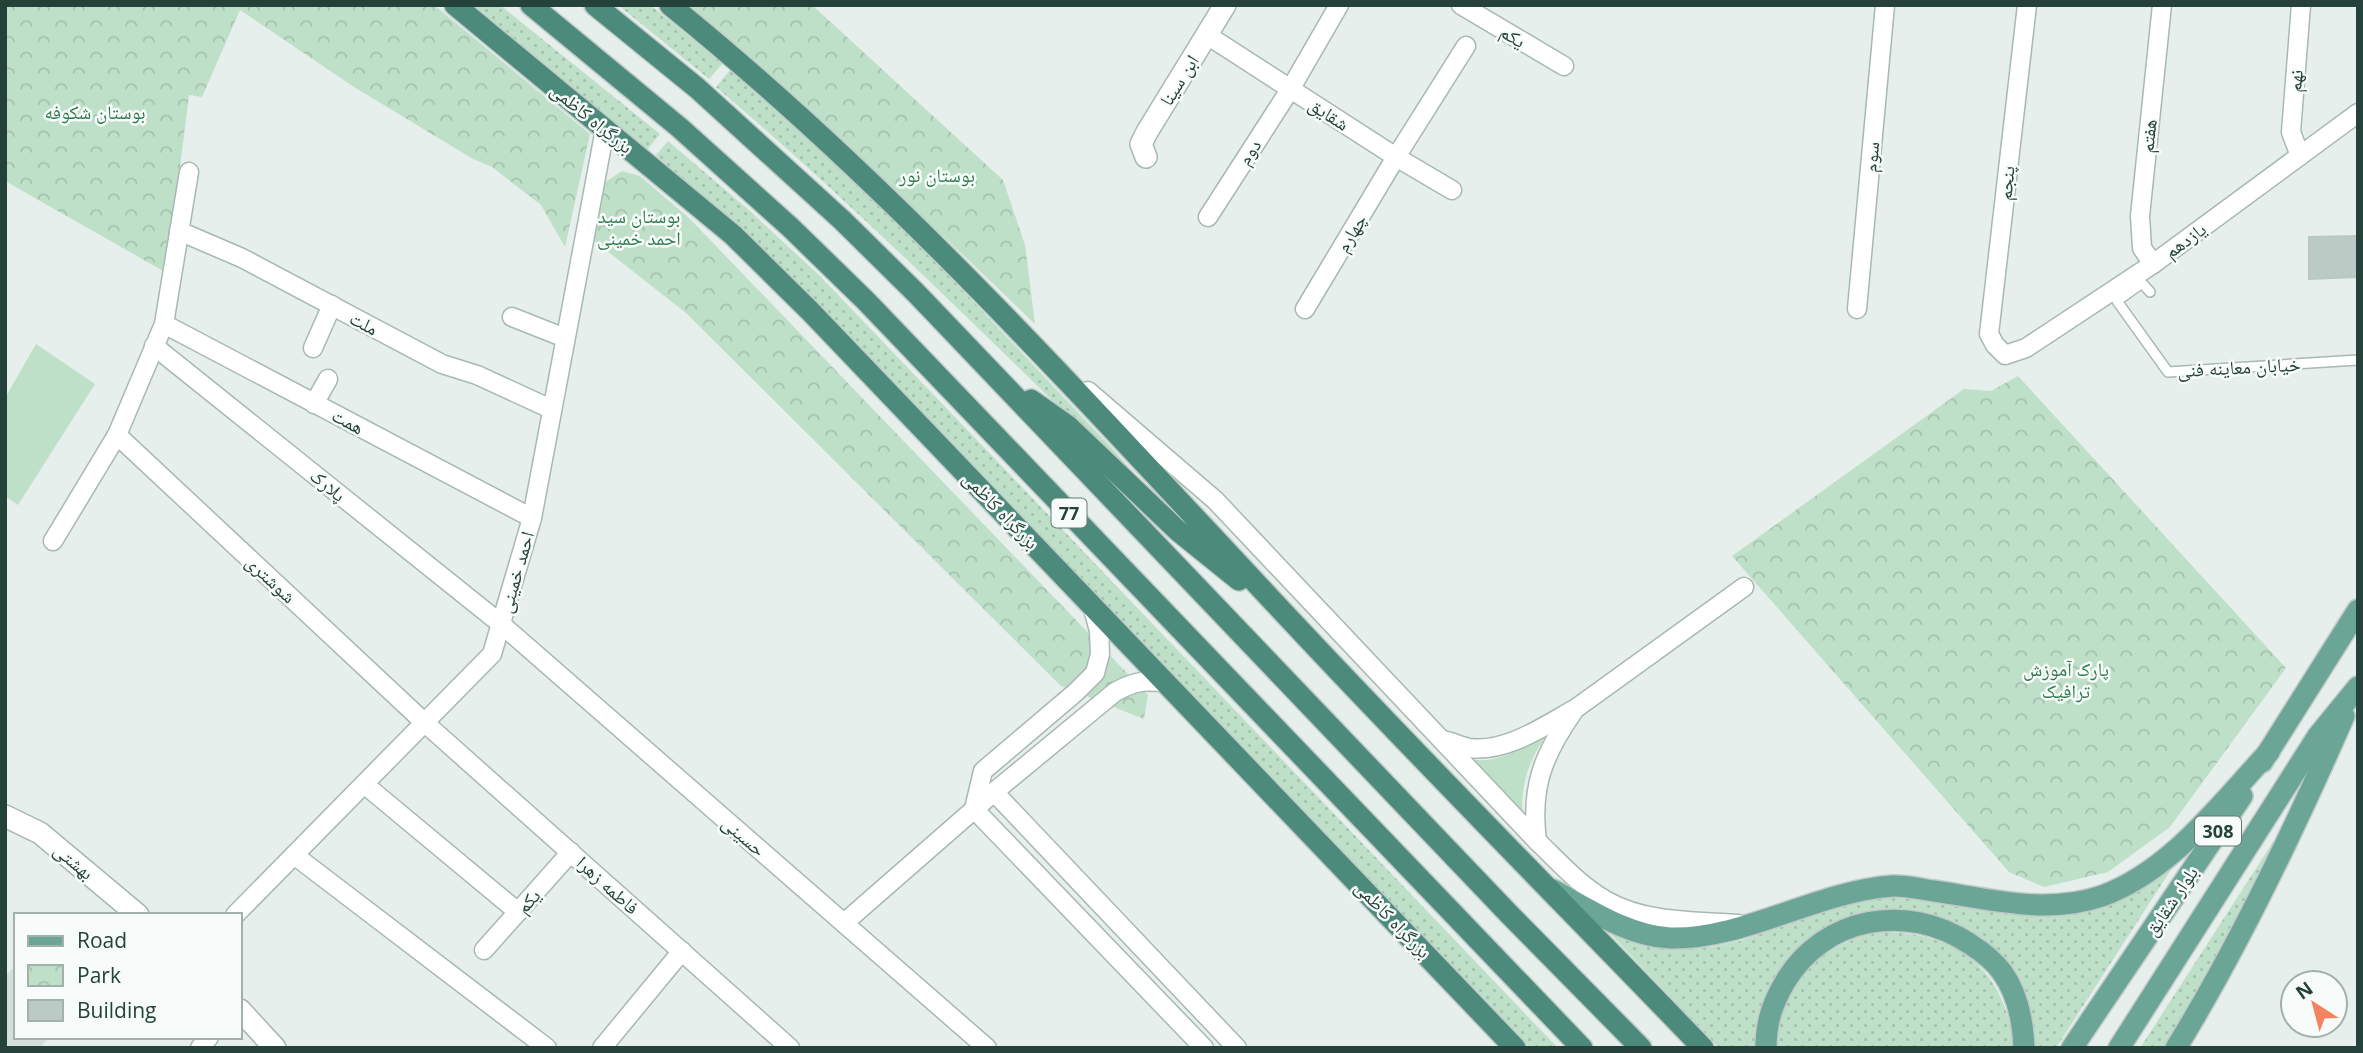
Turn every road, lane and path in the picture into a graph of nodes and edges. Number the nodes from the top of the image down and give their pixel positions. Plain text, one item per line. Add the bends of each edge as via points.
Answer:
1 (455, 5) edge
2 (531, 5) edge
3 (595, 5) edge
4 (670, 5) edge
5 (1225, 5) edge
6 (1339, 5) edge
7 (1461, 5) edge
8 (1885, 5) edge
9 (2027, 5) edge
10 (2162, 5) edge
11 (2301, 5) edge
12 (1207, 35) junction
13 (1466, 46) dead end
14 (1564, 66) dead end
15 (1291, 88) junction
16 (2358, 113) edge
17 (605, 130) junction
18 (2300, 156) junction
19 (1146, 157) dead end
20 (1396, 157) junction
21 (189, 172) dead end
22 (1452, 191) dead end
23 (1208, 217) dead end
24 (179, 231) junction
25 (2153, 264) junction
26 (2150, 292) dead end
27 (332, 305) junction
28 (1305, 309) dead end
29 (1857, 309) dead end
30 (512, 317) dead end
31 (164, 324) junction
32 (1022, 335) junction
33 (565, 338) junction
34 (154, 346) junction
35 (313, 348) dead end
36 (2005, 355) joint
37 (2358, 360) edge
38 (992, 373) junction
39 (328, 379) dead end
40 (314, 404) junction
41 (551, 409) junction
42 (117, 435) junction
43 (532, 519) junction
44 (53, 541) dead end
45 (1744, 587) dead end
46 (1092, 605) junction
47 (2358, 610) edge
48 (501, 624) junction
49 (1301, 631) junction
50 (1167, 683) junction
51 (2357, 689) edge
52 (1576, 709) junction
53 (425, 723) junction
54 (1443, 740) junction
55 (2269, 752) junction
56 (364, 784) junction
57 (994, 792) junction
58 (974, 809) junction
59 (5, 816) edge
60 (1537, 841) junction
61 (571, 852) junction
62 (294, 855) junction
63 (1548, 887) junction
64 (518, 912) junction
65 (136, 913) edge
66 (236, 913) edge
67 (844, 923) junction
68 (1750, 924) junction
69 (484, 950) dead end
70 (682, 951) junction
71 (242, 1012) edge
72 (1485, 1016) junction
73 (275, 1048) edge
74 (547, 1048) edge
75 (602, 1048) edge
76 (790, 1048) edge
77 (987, 1048) edge
78 (1204, 1048) edge
79 (1237, 1048) edge
80 (1502, 1048) edge
81 (1515, 1048) edge
82 (1582, 1048) edge
83 (1642, 1048) edge
84 (1703, 1048) edge
85 (1766, 1048) edge
86 (2024, 1048) edge
87 (2072, 1048) edge
88 (2119, 1048) edge
89 (2178, 1048) edge

1 - 17 highway, بزرگراه کاظمی
2 - 82 highway, 77 via 680,128 866,301
3 - 38 highway, 77 via 697,88 842,220
4 - 32 highway via 870,181
5 - 12 street, ابن سینا
6 - 15 street
7 - 14 street, یکم
8 - 29 street, سوم
9 - 36 street, پنجم via 1989,334
10 - 25 street, هفتم via 2140,216 2142,248
11 - 18 street, نهم via 2291,132
12 - 15 street, شقایق
12 - 19 street, ابن سینا via 1147,132 1141,144
13 - 20 street
15 - 20 street, شقایق
15 - 23 street, دوم
16 - 18 street, یازدهم
17 - 33 street, احمد خمینی
17 - 46 highway, بزرگراه کاظمی via 733,235
18 - 25 street, یازدهم
20 - 22 street, شقایق
20 - 28 street, چهارم
21 - 24 street
24 - 27 street, ملت
24 - 31 street
25 - 36 street, یازدهم via 2026,348
26 - 37 lane, خیابان معاینه فنی via 2142,283 2117,301 2168,372
27 - 35 street
27 - 41 street, ملت via 442,364
30 - 33 street
31 - 34 street
31 - 40 street, همت
32 - 49 highway
32 - 54 street via 1215,500
33 - 41 street, احمد خمینی
34 - 42 street
34 - 48 street, پلارک
38 - 49 highway via 1068,426 1177,530
38 - 83 highway, 77
39 - 40 street
40 - 43 street, همت
41 - 43 street, احمد خمینی
42 - 44 street
42 - 53 street, شوشتری
43 - 48 street, احمد خمینی
45 - 52 street
46 - 50 highway, بزرگراه کاظمی
46 - 58 street via 1100,654 1095,673 983,771
47 - 55 main road, بلوار شقایق / 308
48 - 53 street, احمد خمینی via 492,654
48 - 67 street, حسینی
49 - 63 highway
50 - 57 street via 1132,683 1115,692
50 - 72 highway, بزرگراه کاظمی
51 - 88 main road, بلوار شقایق / 308 via 2318,736
51 - 89 main road via 2317,778
52 - 54 street via 1488,748 1468,748
52 - 60 street via 1546,759 1537,788 1533,814
53 - 56 street, احمد خمینی
53 - 61 street, فاطمه زهرا
54 - 60 street
55 - 68 main road via 2167,858 2101,896 2042,906 1895,886 1843,893
55 - 87 main road, بلوار شقایق / 308
56 - 62 street, احمد خمینی
56 - 64 street
57 - 58 street
57 - 79 street
58 - 67 street
58 - 78 street
59 - 65 street, بهشتی via 40,833
60 - 68 street via 1607,901 1645,916
61 - 64 street, یکم
61 - 70 street, فاطمه زهرا
62 - 66 street, احمد خمینی
62 - 74 street
63 - 68 main road via 1614,923 1646,934 1699,936
63 - 84 highway
64 - 69 street, یکم
67 - 77 street, حسینی
70 - 75 street
70 - 76 street, فاطمه زهرا
71 - 73 street
72 - 80 main road
72 - 81 highway, بزرگراه کاظمی
85 - 86 main road via 1774,1001 1796,965 1830,937 1865,922 1898,919 1935,925 1983,952 2002,972 2017,1002

